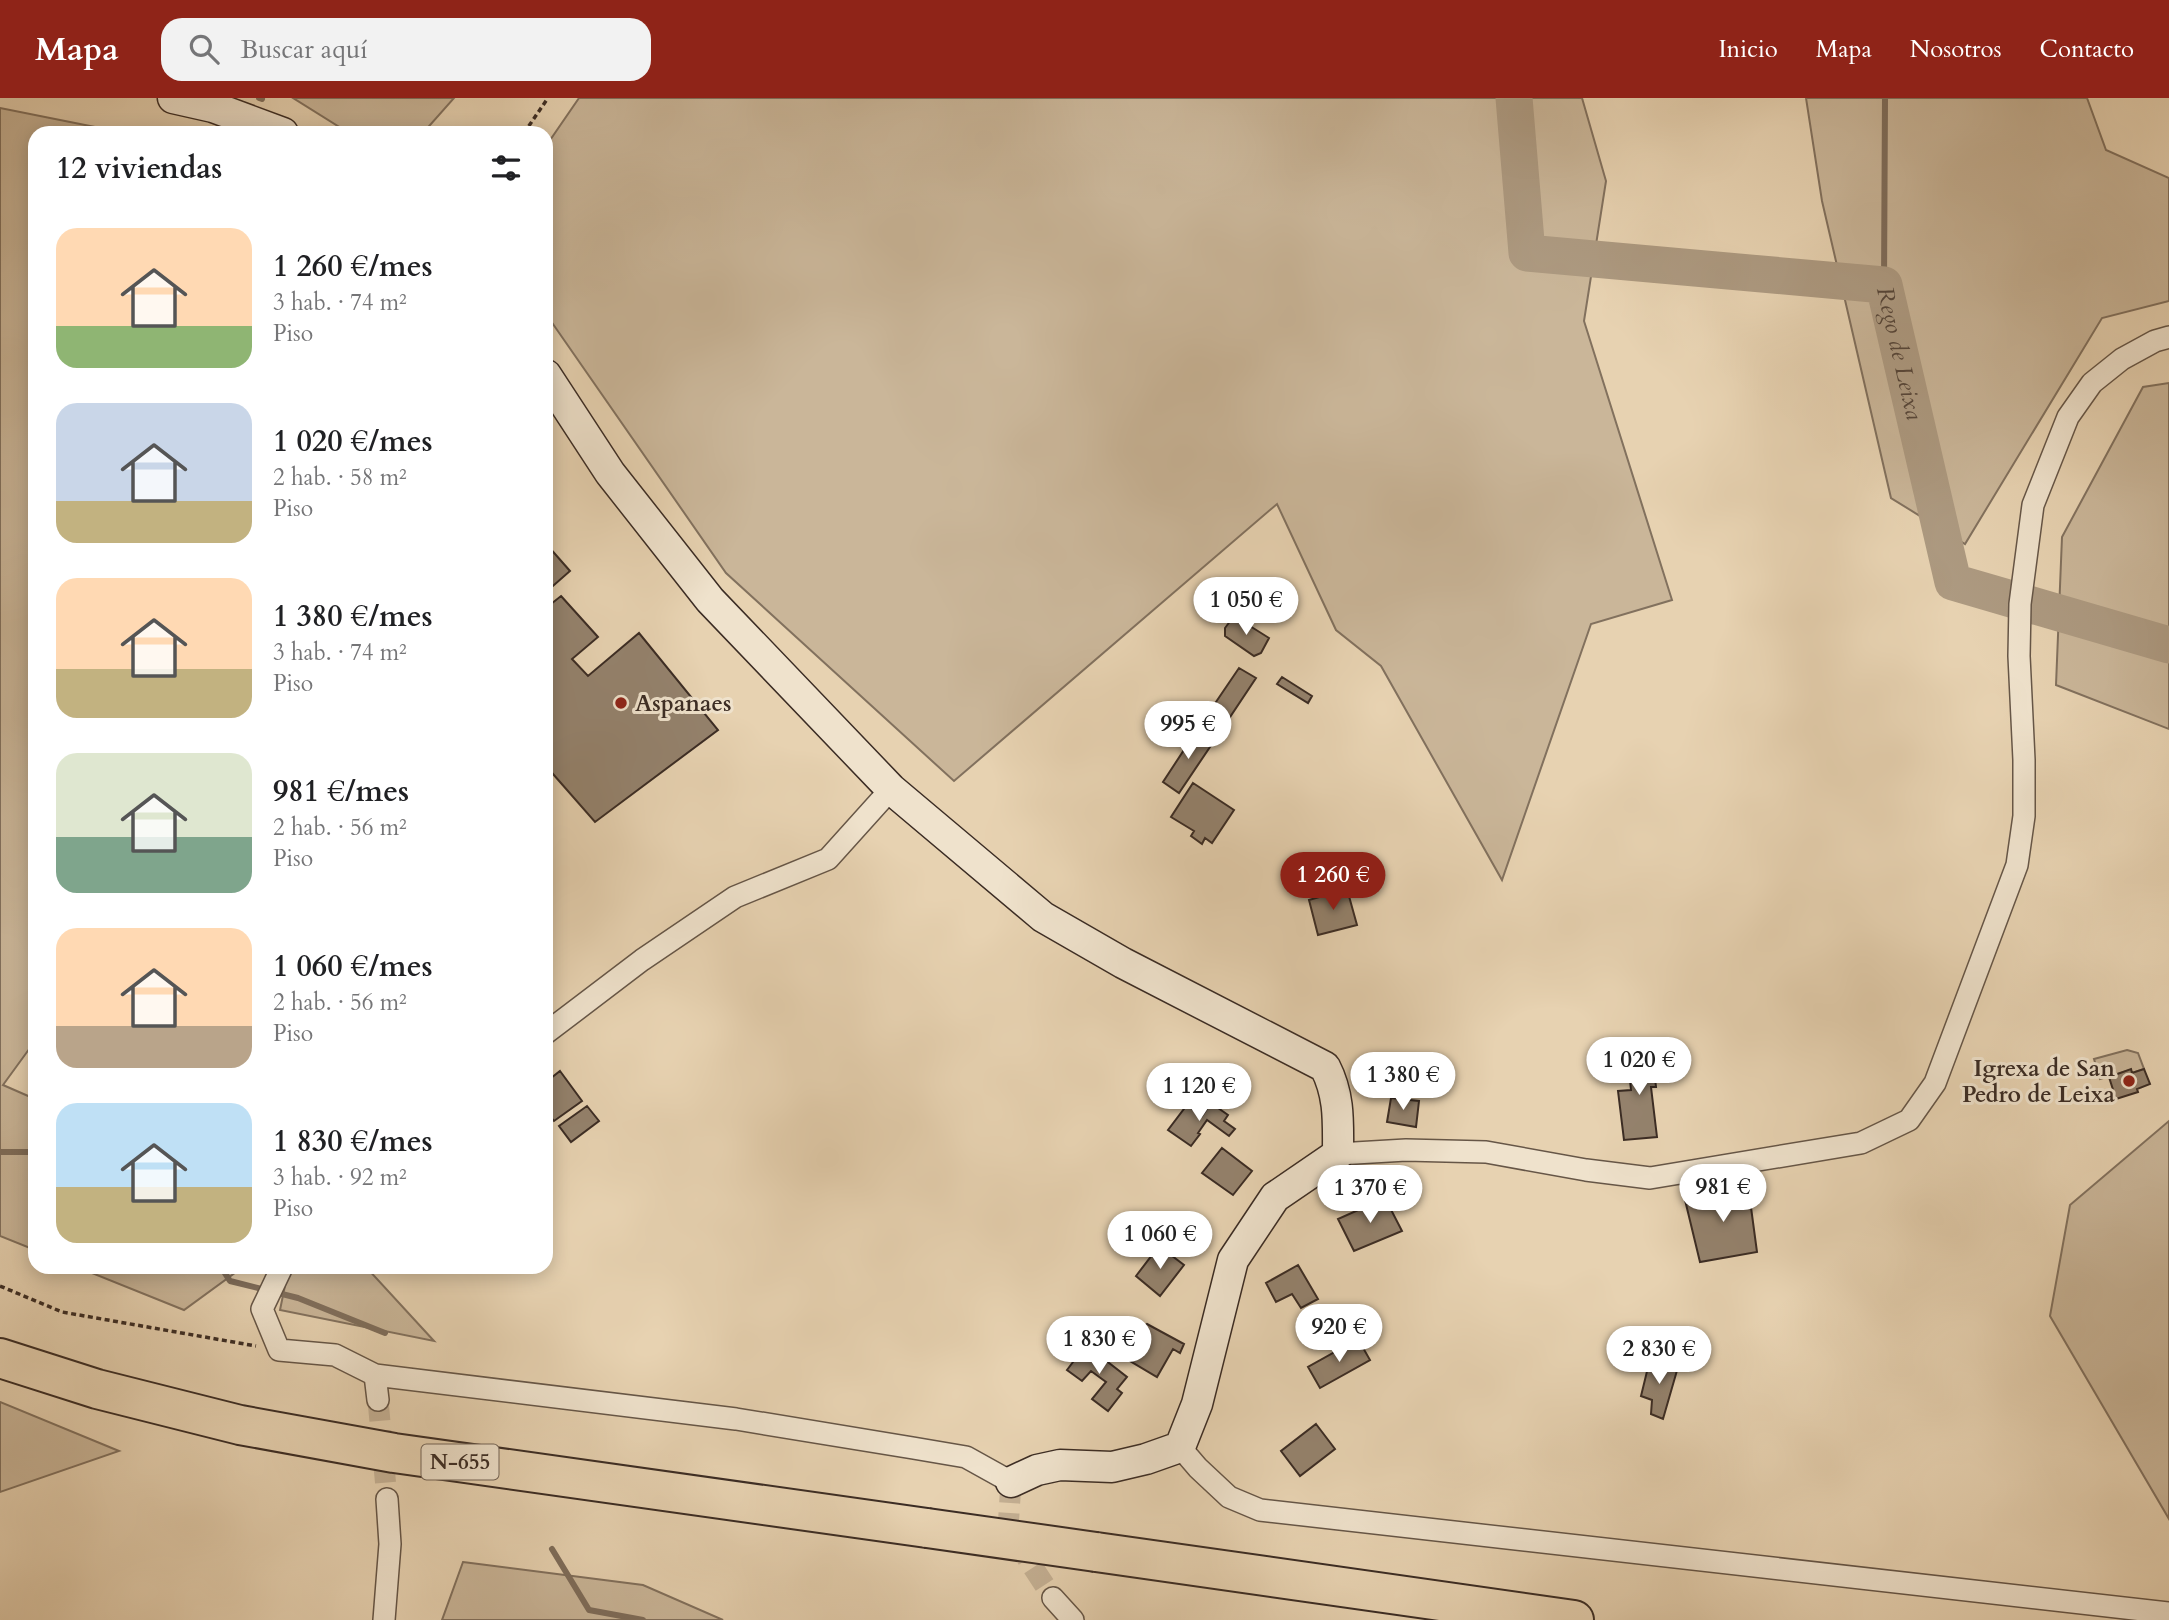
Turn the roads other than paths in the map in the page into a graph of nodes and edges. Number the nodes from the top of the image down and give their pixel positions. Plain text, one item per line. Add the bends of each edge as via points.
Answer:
1 (173, 98) edge
2 (265, 126) edge
3 (2169, 337) edge
4 (553, 386) edge
5 (891, 789) junction
6 (553, 1028) edge
7 (1338, 1154) junction
8 (279, 1274) edge
9 (0, 1359) edge
10 (375, 1375) junction
11 (378, 1400) tunnel mouth
12 (1180, 1447) junction
13 (1011, 1482) joint
14 (387, 1499) tunnel mouth
15 (1053, 1598) tunnel mouth
16 (2169, 1613) edge
17 (384, 1620) edge
18 (1073, 1620) edge
19 (1574, 1620) edge

1 - 2 street
3 - 7 street via 2122,359 2092,383 2068,417 2034,505 2020,604 2024,816 2017,865 1935,1083 1909,1120 1861,1143 1650,1178 1486,1152
4 - 5 street via 610,473 710,600
5 - 6 street via 828,859 735,897
5 - 7 street via 1043,917 1325,1068 1339,1110
7 - 12 street via 1275,1197 1233,1260 1197,1404
8 - 10 street via 262,1309 279,1350 335,1355
9 - 19 highway, N-655, bridge via 97,1389 265,1429 394,1453
10 - 11 street
10 - 13 street via 736,1419 913,1448 966,1457
12 - 13 street via 1111,1467 1060,1465
12 - 16 street via 1229,1497 1260,1510
14 - 17 street via 390,1544
15 - 18 street

